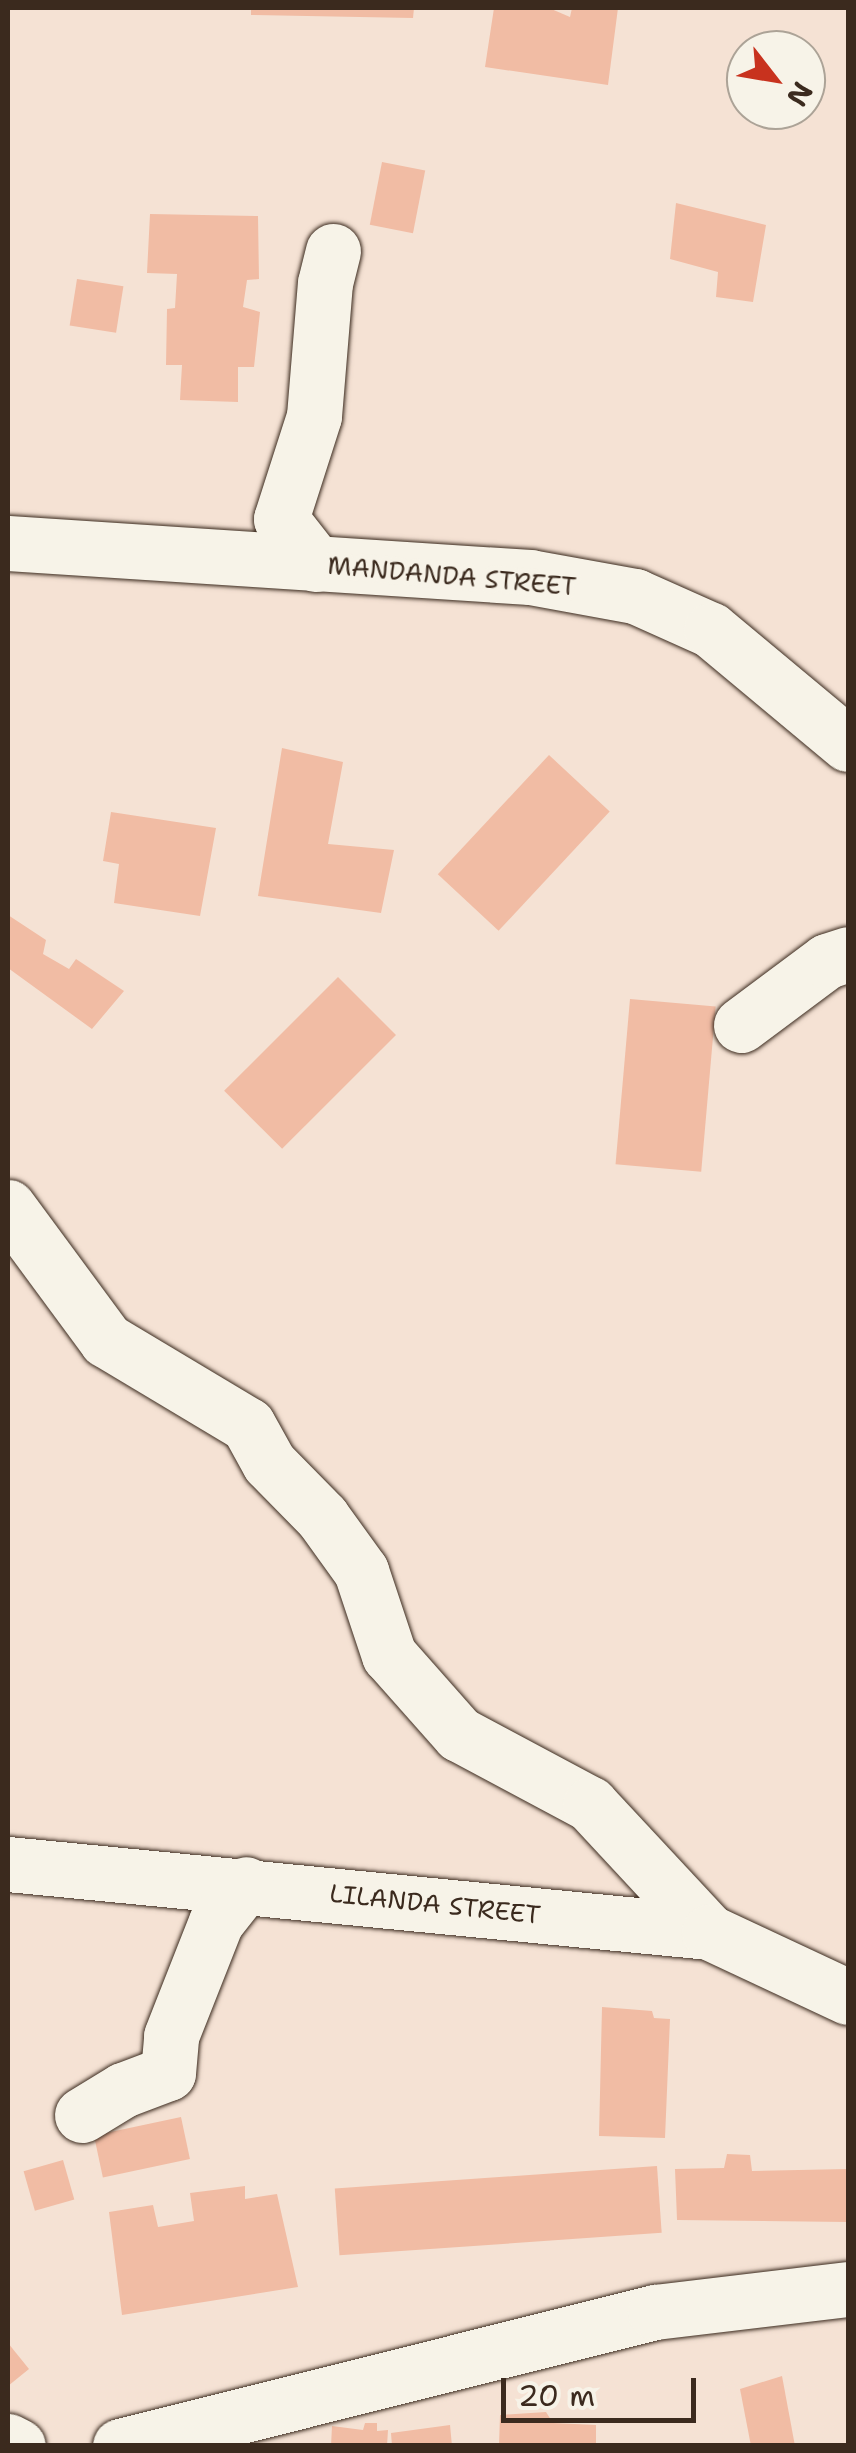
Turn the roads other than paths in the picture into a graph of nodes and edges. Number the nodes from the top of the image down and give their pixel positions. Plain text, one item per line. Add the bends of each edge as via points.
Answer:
1 (334, 251) dead end
2 (8, 543) edge
3 (316, 564) junction
4 (848, 744) edge
5 (848, 954) edge
6 (742, 1025) dead end
7 (8, 1207) edge
8 (8, 1864) edge
9 (246, 1884) junction
10 (709, 1932) junction
11 (848, 1997) edge
12 (82, 2115) dead end
13 (848, 2289) edge
14 (8, 2441) edge
15 (18, 2446) edge
16 (120, 2446) edge

1 - 3 street via 325,283 314,416 281,519
2 - 3 street, MANDANDA STREET
3 - 4 street, MANDANDA STREET via 530,577 635,596 711,630
5 - 6 street via 827,961
7 - 10 street via 106,1340 248,1424 269,1462 322,1517 361,1571 389,1655 458,1734 590,1804
8 - 9 street, LILANDA STREET
9 - 10 street, LILANDA STREET
9 - 12 street via 216,1922 170,2036 168,2073
10 - 11 street, LILANDA STREET
13 - 16 street via 655,2312
14 - 15 street

